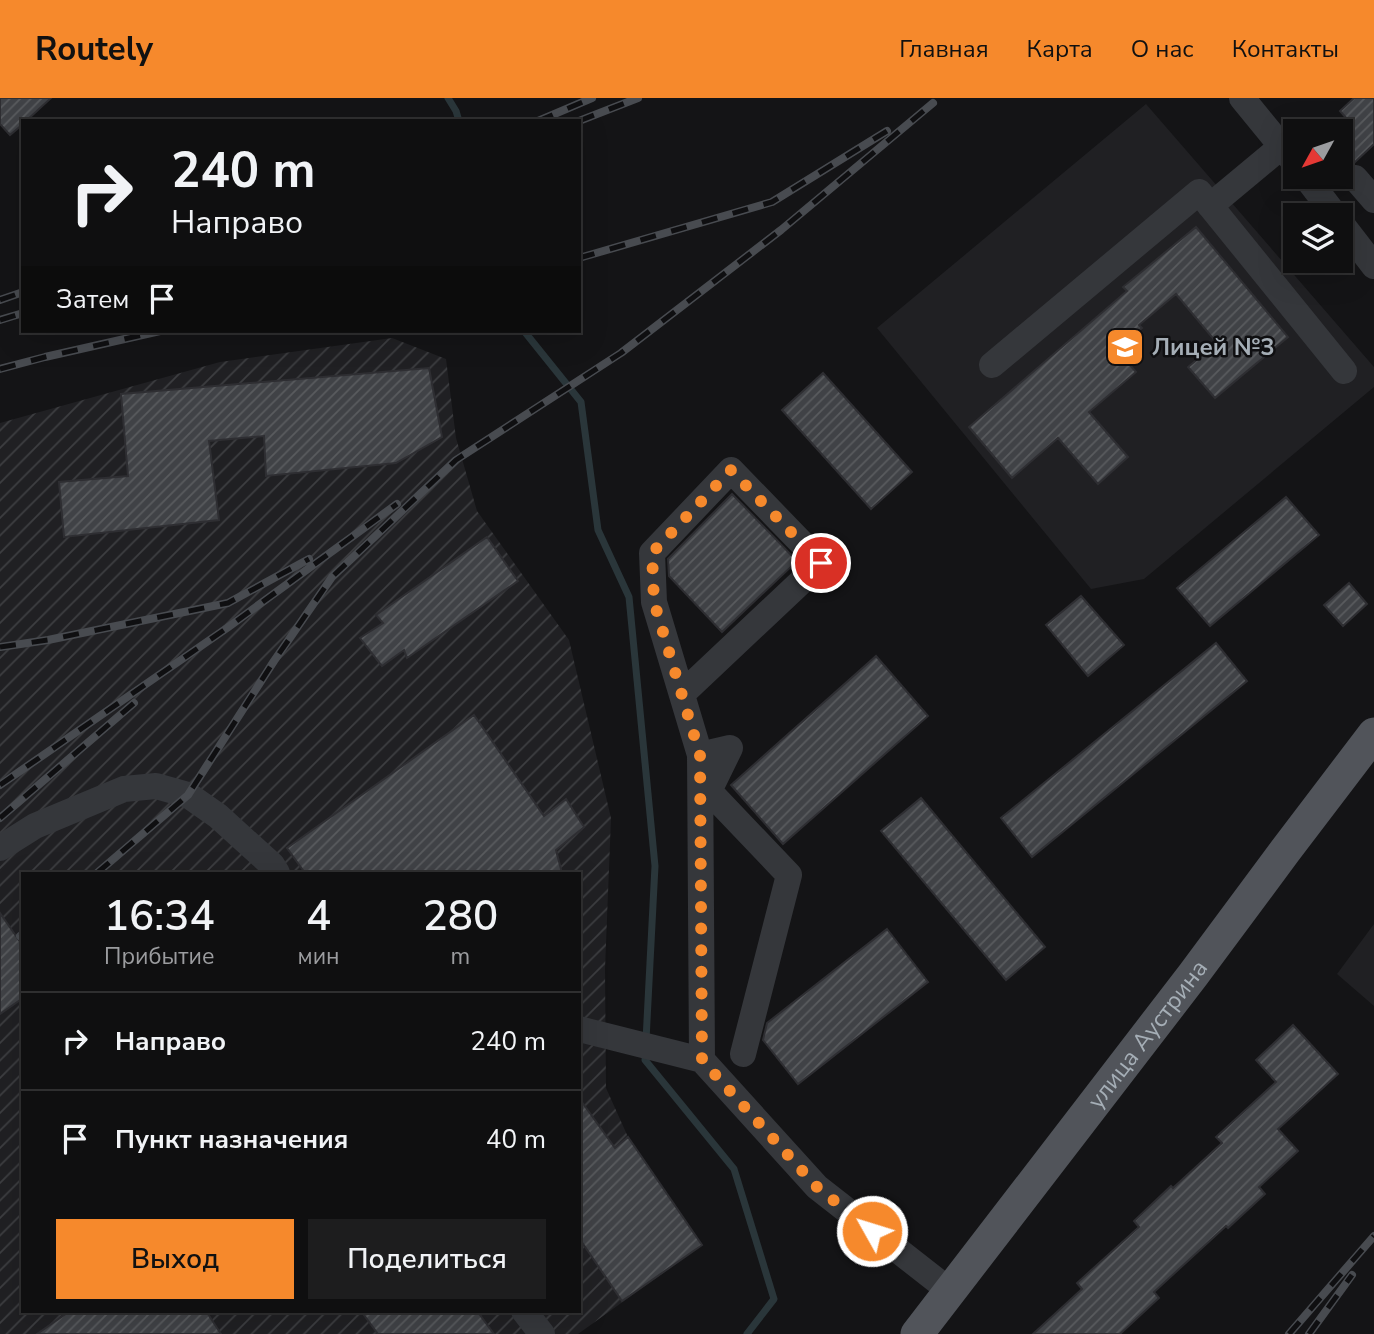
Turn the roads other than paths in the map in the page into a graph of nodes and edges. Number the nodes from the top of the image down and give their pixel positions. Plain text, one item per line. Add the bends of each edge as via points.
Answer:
1 (1242, 98) edge
2 (1283, 147) edge
3 (1283, 158) edge
4 (1355, 178) dead end
5 (1315, 189) edge
6 (1374, 200) edge
7 (1326, 203) edge
8 (1210, 206) junction
9 (1353, 239) edge
10 (1374, 266) edge
11 (992, 365) dead end
12 (1344, 371) dead end
13 (681, 694) dead end
14 (1374, 734) edge
15 (700, 755) junction
16 (0, 848) edge
17 (276, 872) edge
18 (581, 1030) edge
19 (743, 1054) dead end
20 (702, 1060) junction
21 (950, 1291) junction
22 (526, 1313) edge
23 (542, 1334) edge
24 (917, 1334) edge

1 - 2 street
3 - 8 street
4 - 6 street
5 - 7 street
8 - 11 street via 1199,192
8 - 12 street
9 - 10 street
13 - 15 street via 691,685 761,620 821,563 731,470 652,553 654,602 681,691 684,704
14 - 21 main road, улица Аустрина
15 - 19 street via 730,748 709,791 789,875
15 - 20 street
16 - 17 street via 35,826 124,789 156,786 188,795 218,816
18 - 20 street
20 - 21 street via 817,1187
21 - 24 main road, улица Аустрина
22 - 23 street

